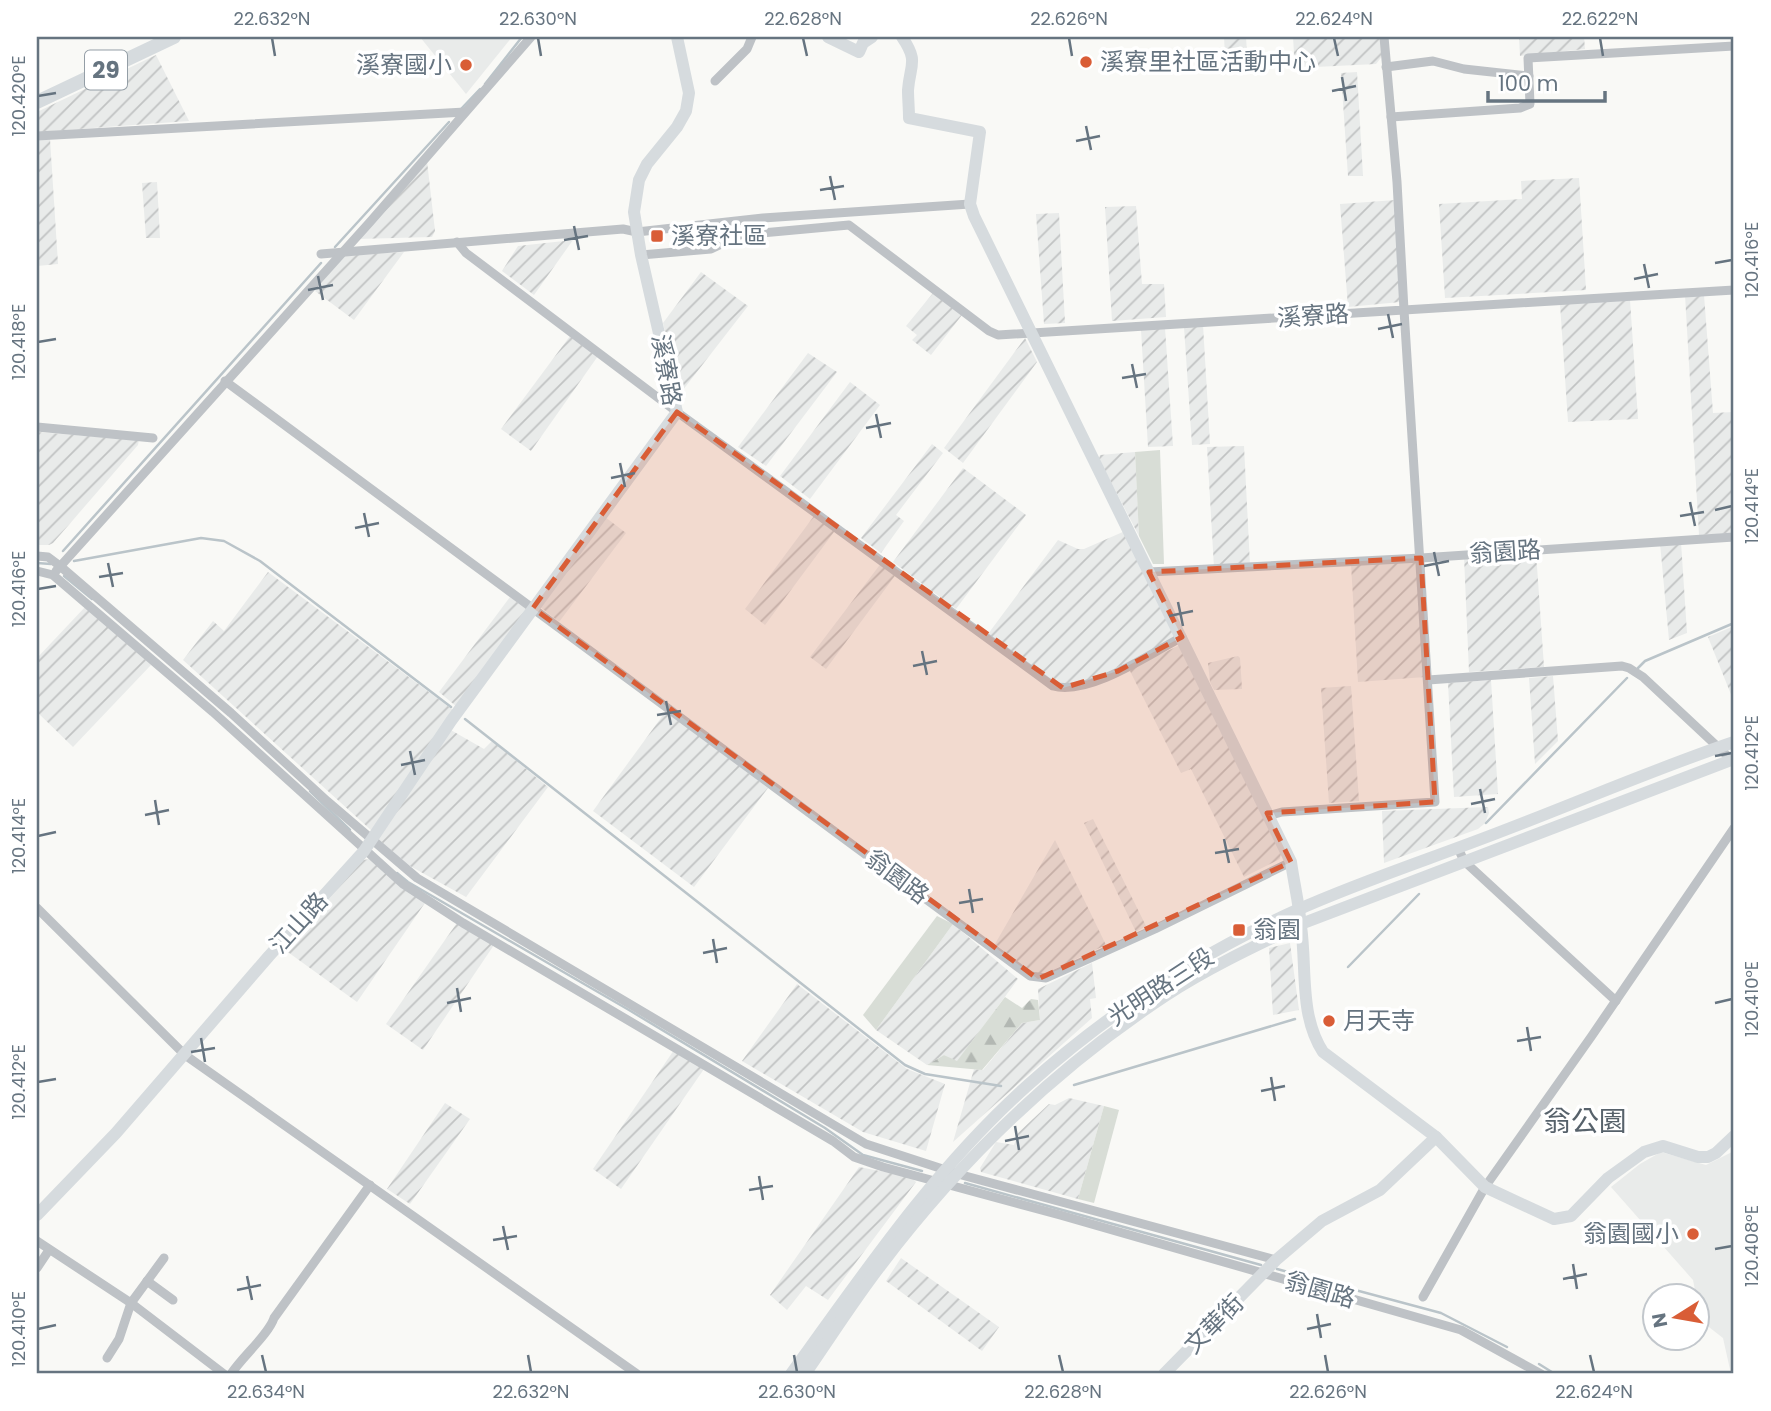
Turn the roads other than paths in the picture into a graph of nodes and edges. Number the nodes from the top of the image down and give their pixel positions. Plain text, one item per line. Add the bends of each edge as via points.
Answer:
1 (174, 37) edge
2 (531, 37) edge
3 (677, 37) edge
4 (752, 37) edge
5 (828, 37) edge
6 (872, 37) edge
7 (902, 37) edge
8 (1384, 37) edge
9 (1734, 46) edge
10 (1386, 67) junction
11 (1529, 76) junction
12 (715, 82) dead end
13 (37, 102) edge
14 (465, 112) junction
15 (1391, 117) junction
16 (37, 136) edge
17 (970, 204) junction
18 (637, 232) junction
19 (457, 242) junction
20 (340, 253) junction
21 (321, 254) dead end
22 (641, 255) junction
23 (1734, 290) edge
24 (1404, 310) junction
25 (1032, 334) junction
26 (225, 382) junction
27 (677, 412) junction
28 (37, 427) edge
29 (152, 438) dead end
30 (1734, 537) edge
31 (37, 556) edge
32 (1421, 558) junction
33 (60, 566) junction
34 (37, 571) edge
35 (1149, 572) junction
36 (53, 575) junction
37 (533, 608) junction
38 (1182, 637) junction
39 (1428, 680) junction
40 (1734, 742) edge
41 (1717, 748) junction
42 (1733, 761) edge
43 (1268, 816) junction
44 (1734, 828) edge
45 (368, 845) junction
46 (1458, 848) junction
47 (1464, 861) junction
48 (1291, 862) junction
49 (37, 908) edge
50 (1298, 910) junction
51 (1301, 924) junction
52 (1616, 1001) junction
53 (185, 1055) junction
54 (1734, 1136) edge
55 (1436, 1137) junction
56 (951, 1172) junction
57 (935, 1181) junction
58 (948, 1184) junction
59 (370, 1185) junction
60 (1485, 1187) junction
61 (37, 1215) edge
62 (37, 1241) edge
63 (49, 1250) junction
64 (164, 1258) dead end
65 (1276, 1260) junction
66 (37, 1268) edge
67 (1264, 1274) junction
68 (147, 1282) junction
69 (1423, 1297) dead end
70 (173, 1300) dead end
71 (131, 1303) junction
72 (107, 1358) dead end
73 (224, 1374) edge
74 (231, 1374) edge
75 (637, 1374) edge
76 (790, 1374) edge
77 (805, 1374) edge
78 (1164, 1374) edge
79 (1541, 1374) edge

1 - 13 main road, 29
2 - 14 street
3 - 18 street, 溪寮路 via 689,101 677,127 639,180 634,212
4 - 12 street via 742,56
5 - 6 street via 859,51
7 - 17 street via 914,65 908,87 909,118 980,132
8 - 10 street
9 - 11 street via 1528,58
10 - 11 street via 1433,61
10 - 15 street
11 - 15 street via 1530,104 1520,108
14 - 16 street
14 - 20 street
15 - 24 street
17 - 18 street
17 - 25 street
18 - 19 street via 623,229
18 - 22 street, 溪寮路
19 - 20 street
19 - 27 street
20 - 21 street
20 - 26 street
22 - 25 street, 溪寮路 via 711,249 740,235 849,225 989,331
22 - 27 street, 溪寮路
23 - 24 street, 溪寮路
24 - 25 street, 溪寮路
24 - 32 street
25 - 35 street
26 - 33 street
26 - 37 street
27 - 37 street, 溪寮路
27 - 38 street via 1054,686 1074,688 1094,681
28 - 29 street
30 - 32 street, 翁園路
31 - 33 street
32 - 35 street, 翁園路
32 - 39 street
33 - 36 street
33 - 45 street via 231,713
34 - 36 street
35 - 38 street
36 - 45 street
37 - 45 street, 江山路
37 - 48 street, 翁園路 via 1038,979
38 - 43 street
39 - 41 street via 1622,666 1643,677
39 - 43 street via 1435,802
40 - 41 street, 光明路三段
41 - 42 street
41 - 46 street, 光明路三段
42 - 47 street, 光明路三段
43 - 48 street
44 - 52 street
45 - 53 street, 江山路
45 - 56 street via 866,1144
45 - 57 street via 403,884 463,923 854,1157
46 - 47 street
46 - 50 street, 光明路三段
47 - 51 street, 光明路三段
47 - 52 street
48 - 50 street
49 - 53 street
50 - 51 street
50 - 56 street, 光明路三段 via 1190,965 1099,1027 1027,1086
51 - 55 street via 1308,1020 1314,1038 1323,1052
51 - 56 street, 光明路三段 via 1177,989 1096,1045
52 - 60 street
53 - 59 street
53 - 61 street, 江山路
54 - 60 street via 1708,1157 1663,1146 1644,1152 1608,1178 1571,1216 1553,1219
55 - 60 street
55 - 65 street, 翁園路 via 1380,1190 1322,1221
56 - 57 street, 光明路三段
56 - 58 street, 光明路三段
56 - 65 street
57 - 58 street
57 - 76 street, 光明路三段
58 - 67 street
58 - 77 street, 光明路三段 via 881,1265
59 - 74 street via 266,1334
59 - 75 street
60 - 69 street
62 - 63 street
63 - 66 street
63 - 71 street
64 - 68 street
65 - 67 street, 翁園路
67 - 78 street, 文華街
67 - 79 street, 翁園路 via 1461,1330
68 - 70 street
68 - 71 street
71 - 72 street
71 - 73 street

